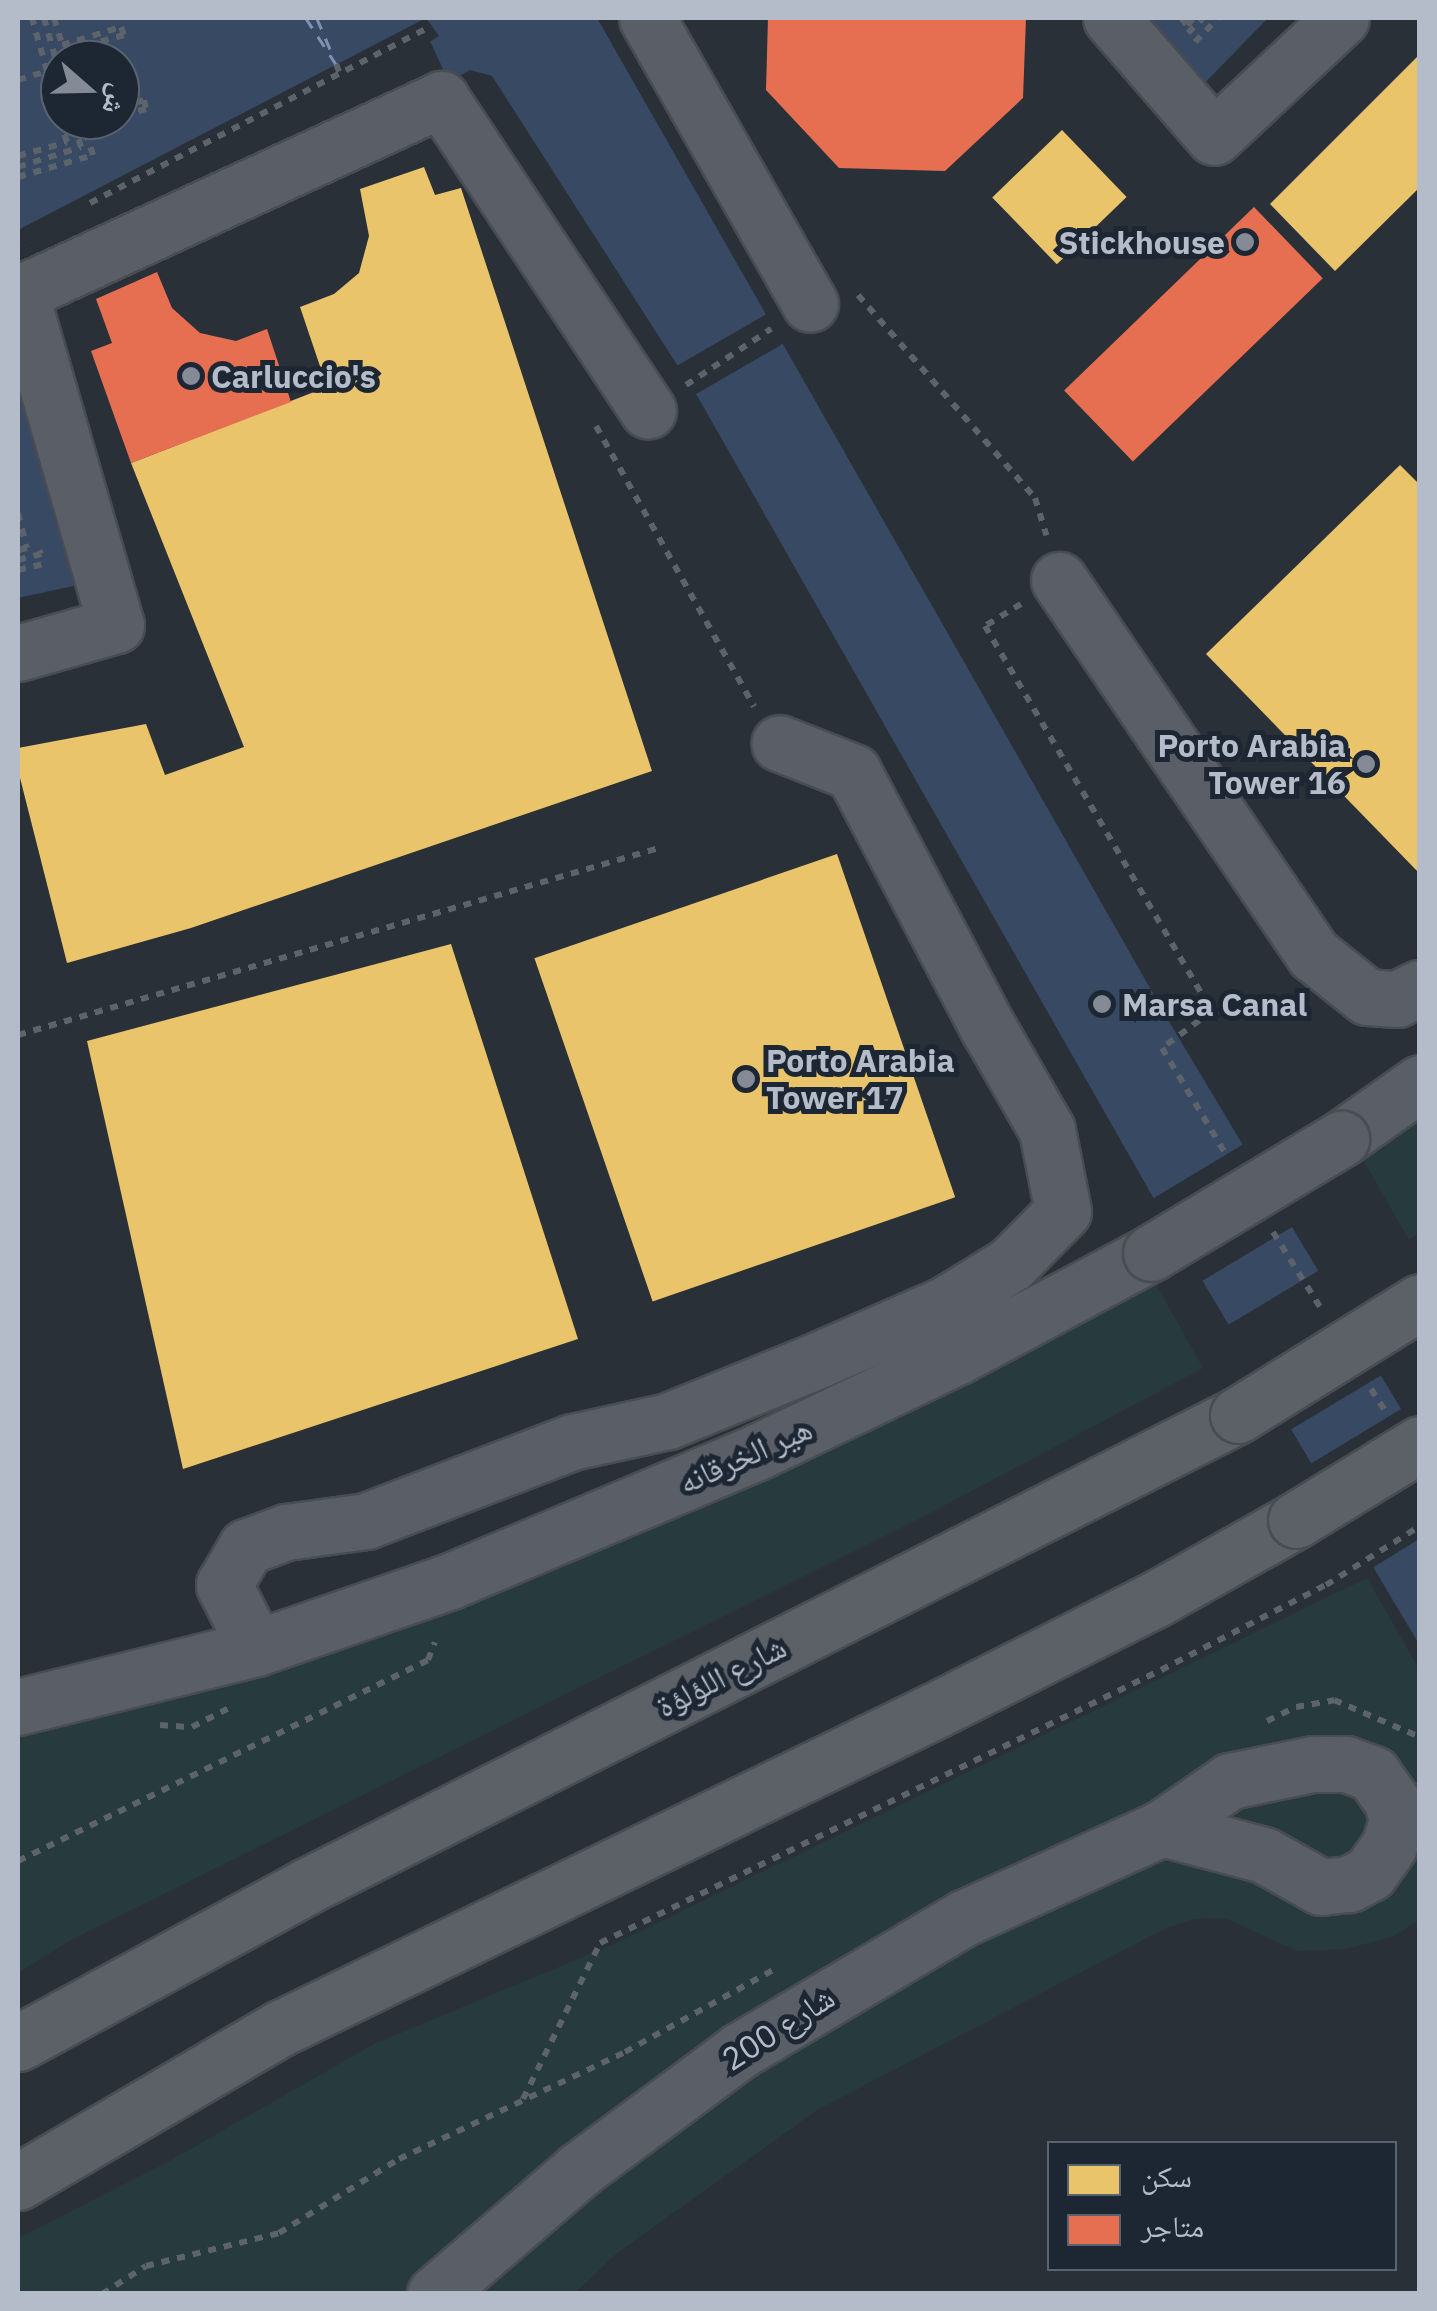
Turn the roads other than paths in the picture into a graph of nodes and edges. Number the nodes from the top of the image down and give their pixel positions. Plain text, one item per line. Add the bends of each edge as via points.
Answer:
1 (647, 18) edge
2 (1112, 18) edge
3 (1341, 18) edge
4 (798, 303) road end
5 (650, 394) road end
6 (1059, 580) road end
7 (18, 653) edge
8 (779, 743) road end
9 (1420, 988) edge
10 (1420, 1082) edge
11 (1420, 1302) edge
12 (1404, 1430) edge
13 (256, 1648) junction
14 (18, 1707) edge
15 (1162, 1828) dead end
16 (18, 2043) edge
17 (18, 2182) edge
18 (436, 2294) edge

1 - 4 street
2 - 3 street via 1214,137
5 - 7 street via 441,100 20,294 116,625
6 - 9 street via 1313,954 1367,998 1397,999
8 - 13 street via 853,772 1047,1130 1063,1211 1012,1264 818,1360 668,1421 572,1442 366,1521 286,1532 246,1547 224,1585
10 - 13 street, هير الخرقانه, bridge via 1341,1139 1151,1253 958,1356 759,1451 448,1582
11 - 16 main road, شارع اللؤلؤة, bridge via 1238,1415 339,1870
12 - 17 main road, bridge via 1296,1520 1156,1599 281,2028
13 - 14 street, هير الخرقانه
15 - 18 street, شارع 200 via 964,1918 739,2051 580,2170

